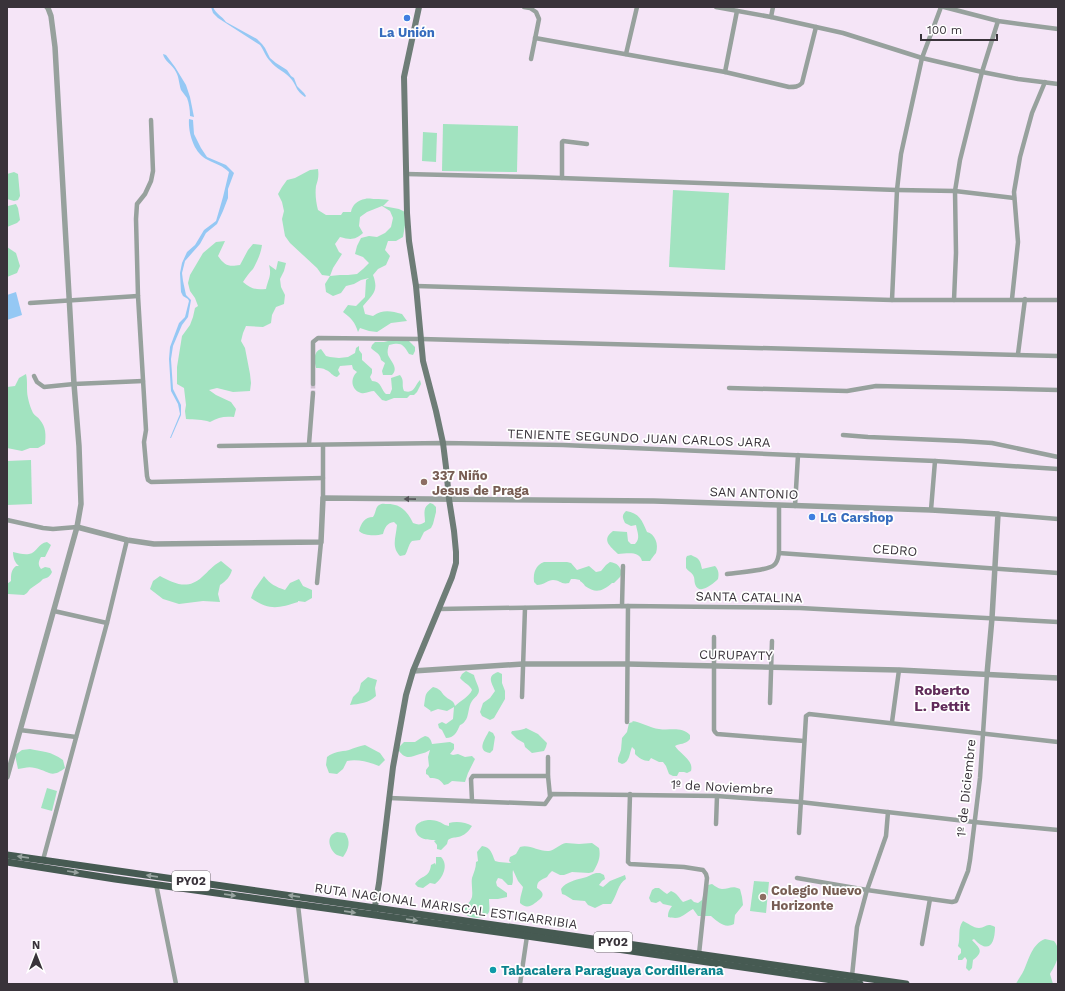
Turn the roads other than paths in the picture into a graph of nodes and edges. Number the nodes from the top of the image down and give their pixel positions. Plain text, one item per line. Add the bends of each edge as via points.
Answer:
1 (47, 7) edge
2 (419, 7) edge
3 (524, 7) edge
4 (637, 7) edge
5 (716, 7) edge
6 (773, 7) edge
7 (943, 7) edge
8 (737, 11) junction
9 (771, 17) junction
10 (998, 21) junction
11 (816, 27) junction
12 (1058, 29) edge
13 (535, 38) junction
14 (626, 54) junction
15 (922, 58) junction
16 (531, 59) dead end
17 (725, 72) junction
18 (982, 72) junction
19 (1045, 82) junction
20 (1058, 84) edge
21 (151, 120) dead end
22 (587, 144) dead end
23 (406, 174) junction
24 (562, 178) junction
25 (897, 190) junction
26 (955, 191) junction
27 (1014, 198) junction
28 (416, 286) junction
29 (138, 296) junction
30 (1012, 299) junction
31 (1025, 299) junction
32 (892, 300) junction
33 (954, 300) junction
34 (1058, 300) edge
35 (69, 301) junction
36 (30, 303) dead end
37 (421, 339) junction
38 (1018, 354) junction
39 (1058, 356) edge
40 (34, 376) dead end
41 (143, 381) junction
42 (74, 384) junction
43 (313, 384) tunnel mouth
44 (729, 388) dead end
45 (1058, 390) edge
46 (313, 392) tunnel mouth
47 (843, 435) dead end
48 (443, 443) junction
49 (309, 444) junction
50 (323, 445) junction
51 (219, 446) dead end
52 (798, 455) junction
53 (1058, 456) edge
54 (935, 461) junction
55 (1058, 469) edge
56 (323, 478) junction
57 (323, 498) junction
58 (448, 499) junction
59 (779, 505) junction
60 (796, 506) junction
61 (931, 510) junction
62 (998, 514) junction
63 (1058, 519) edge
64 (7, 520) edge
65 (77, 527) junction
66 (127, 540) junction
67 (321, 542) junction
68 (779, 554) junction
69 (623, 566) dead end
70 (995, 568) junction
71 (1058, 572) edge
72 (726, 574) dead end
73 (317, 584) dead end
74 (622, 606) junction
75 (628, 606) junction
76 (439, 608) junction
77 (525, 608) junction
78 (54, 611) junction
79 (992, 618) junction
80 (1058, 622) edge
81 (107, 623) junction
82 (714, 637) dead end
83 (772, 641) dead end
84 (523, 664) junction
85 (627, 664) junction
86 (714, 666) junction
87 (771, 667) junction
88 (413, 670) junction
89 (899, 670) junction
90 (987, 674) junction
91 (1058, 678) edge
92 (522, 697) dead end
93 (770, 703) dead end
94 (627, 722) dead end
95 (892, 722) junction
96 (20, 730) junction
97 (982, 734) junction
98 (76, 737) junction
99 (804, 741) junction
100 (1058, 742) edge
101 (548, 757) dead end
102 (548, 776) junction
103 (7, 777) edge
104 (630, 794) junction
105 (550, 796) junction
106 (717, 796) junction
107 (390, 798) junction
108 (472, 801) junction
109 (800, 802) junction
110 (888, 812) junction
111 (974, 822) junction
112 (716, 824) dead end
113 (1058, 830) edge
114 (799, 833) dead end
115 (7, 855) edge
116 (43, 860) junction
117 (7, 862) edge
118 (797, 878) dead end
119 (156, 884) junction
120 (867, 890) junction
121 (930, 899) junction
122 (298, 905) junction
123 (374, 911) junction
124 (527, 936) junction
125 (922, 944) dead end
126 (699, 954) junction
127 (852, 976) junction
128 (176, 984) edge
129 (307, 984) edge
130 (520, 984) edge
131 (860, 984) edge
132 (906, 984) edge

1 - 35 street via 51,16 55,47
2 - 23 main road via 404,78
3 - 13 street via 536,12 539,18
4 - 14 street
5 - 8 street
6 - 9 street
7 - 10 street
7 - 15 street
8 - 9 street
8 - 17 street
9 - 11 street
10 - 12 street
10 - 18 street
11 - 15 street
11 - 17 street via 802,83 795,88
13 - 14 street
13 - 16 street
14 - 17 street
15 - 18 street
15 - 25 street via 901,154
18 - 19 street
18 - 26 street
19 - 20 street
19 - 27 street via 1032,114 1022,150
21 - 29 street via 153,171 145,194 137,204
22 - 24 street via 562,142
23 - 24 street
23 - 28 main road via 409,241
24 - 25 street
25 - 26 street
25 - 32 street
26 - 27 street
26 - 33 street
27 - 30 street via 1018,242
28 - 32 street
28 - 37 main road
29 - 35 street
29 - 41 street
30 - 31 street
30 - 33 street
31 - 34 street
31 - 38 street
32 - 33 street
35 - 36 street
35 - 42 street
37 - 38 street
37 - 43 street via 318,338 312,342
37 - 48 main road via 423,361
38 - 39 street
40 - 42 street via 44,387
41 - 42 street
41 - 56 street via 146,430 144,449 147,476 151,482
42 - 65 street via 81,504
44 - 45 street via 847,391 876,386
46 - 49 street
47 - 53 street via 992,443
48 - 50 street, TENIENTE SEGUNDO JUAN CARLOS JARA
48 - 52 street, TENIENTE SEGUNDO JUAN CARLOS JARA via 562,445
48 - 58 main road
49 - 50 street, TENIENTE SEGUNDO JUAN CARLOS JARA
49 - 51 street, TENIENTE SEGUNDO JUAN CARLOS JARA
50 - 56 street
52 - 54 street, TENIENTE SEGUNDO JUAN CARLOS JARA
52 - 60 street
54 - 55 street, TENIENTE SEGUNDO JUAN CARLOS JARA
54 - 61 street
56 - 57 street
58 -> 57 street, SAN ANTONIO
57 - 67 street
58 - 59 street, SAN ANTONIO
58 - 76 main road via 456,563
59 - 60 street, SAN ANTONIO
59 - 68 street
60 - 61 street, SAN ANTONIO
61 - 62 street, SAN ANTONIO
62 - 63 street, SAN ANTONIO
62 - 70 street
64 - 65 street via 53,529
65 - 66 street
65 - 78 street
66 - 67 street via 154,544
66 - 81 street
67 - 73 street
68 - 70 street, CEDRO
68 - 72 street via 778,560 770,568
69 - 74 street
70 - 71 street, CEDRO
70 - 79 street
74 - 75 street, SANTA CATALINA
74 - 77 street, SANTA CATALINA
75 - 79 street, SANTA CATALINA via 800,608
75 - 85 street
76 - 77 street, SANTA CATALINA
76 - 88 main road
77 - 84 street
78 - 81 street
78 - 96 street
79 - 80 street, SANTA CATALINA
79 - 90 street
81 - 98 street
82 - 86 street
83 - 87 street
84 - 85 street, CURUPAYTY
84 - 88 street, CURUPAYTY
84 - 92 street
85 - 86 street, CURUPAYTY
85 - 94 street
86 - 87 street, CURUPAYTY
86 - 99 street via 714,730 717,734
87 - 89 street, CURUPAYTY
87 - 93 street
88 - 107 main road via 393,767
89 - 90 street, CURUPAYTY
89 - 95 street
90 - 91 street, CURUPAYTY
90 - 97 street, 1º de Diciembre
95 - 97 street
95 - 99 street via 809,714 806,716
96 - 98 street
96 - 103 street
97 - 100 street
97 - 111 street, 1º de Diciembre
98 - 116 street
99 - 109 street
101 - 102 street
102 - 105 street
102 - 108 street via 474,776
104 - 105 street, 1º de Noviembre
104 - 106 street, 1º de Noviembre
104 - 126 street via 628,862 684,867 703,870 706,874
105 - 108 street, 1º de Noviembre via 545,804
106 - 109 street, 1º de Noviembre
106 - 112 street
107 - 108 street, 1º de Noviembre
107 - 123 main road
109 - 110 street, 1º de Noviembre
109 - 114 street
110 - 111 street, 1º de Noviembre
110 - 120 street via 886,836
111 - 113 street, 1º de Noviembre
111 - 121 street, 1º de Diciembre via 968,871 956,901
116 -> 115 highway, RUTA NACIONAL MARISCAL ESTIGARRIBIA / PY02
123 -> 116 highway, RUTA NACIONAL MARISCAL ESTIGARRIBIA / PY02
117 -> 119 highway, RUTA NACIONAL MARISCAL ESTIGARRIBIA / PY02
118 - 120 street
119 -> 122 highway, RUTA NACIONAL MARISCAL ESTIGARRIBIA / PY02
119 - 128 street
120 - 121 street
120 - 127 street via 857,927
121 - 125 street
122 -> 123 highway, RUTA NACIONAL MARISCAL ESTIGARRIBIA / PY02
122 - 129 street
123 -> 124 highway, RUTA NACIONAL MARISCAL ESTIGARRIBIA / PY02
123 - 126 highway, RUTA NACIONAL MARISCAL ESTIGARRIBIA / PY02
124 - 130 street
124 - 131 highway, RUTA NACIONAL MARISCAL ESTIGARRIBIA / PY02
126 - 127 highway, RUTA NACIONAL MARISCAL ESTIGARRIBIA / PY02
127 - 132 highway, RUTA NACIONAL MARISCAL ESTIGARRIBIA / PY02

